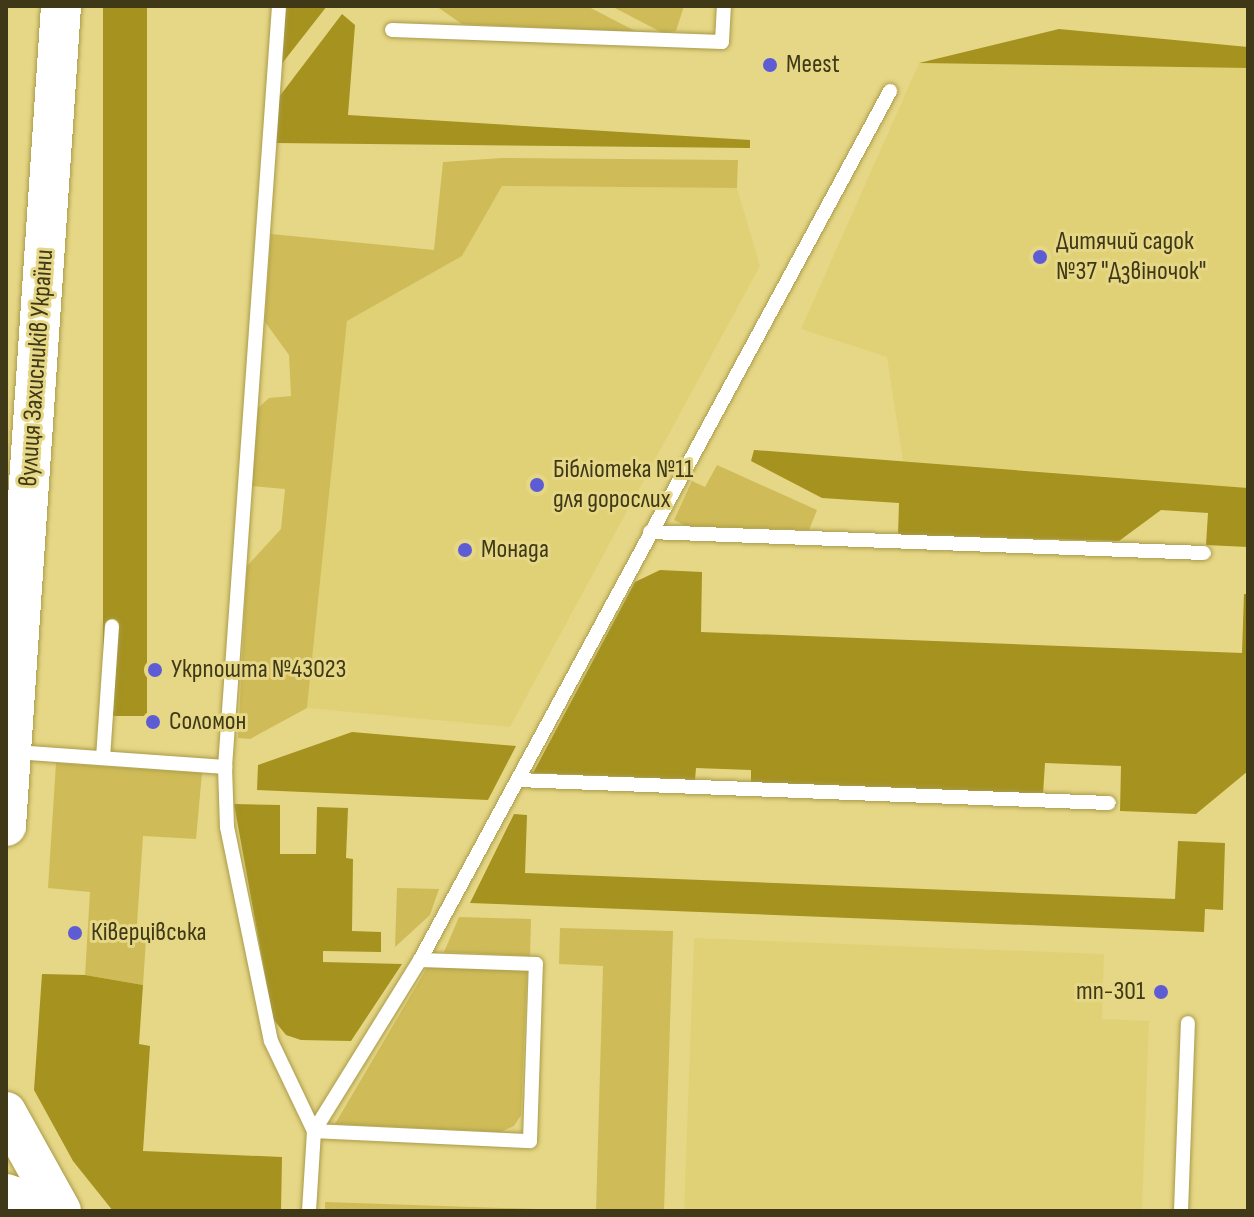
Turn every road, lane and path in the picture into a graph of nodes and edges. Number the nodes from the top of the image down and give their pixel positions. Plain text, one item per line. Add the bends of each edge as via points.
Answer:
1 (61, 6) edge
2 (279, 6) edge
3 (724, 6) edge
4 (392, 30) dead end
5 (890, 91) dead end
6 (650, 532) junction
7 (1204, 553) dead end
8 (112, 626) dead end
9 (11, 751) junction
10 (103, 758) junction
11 (225, 767) junction
12 (518, 780) junction
13 (1109, 803) dead end
14 (6, 826) edge
15 (420, 960) junction
16 (1188, 1023) dead end
17 (6, 1112) edge
18 (314, 1131) junction
19 (6, 1194) edge
20 (59, 1211) edge
21 (309, 1211) edge
22 (1181, 1211) edge

1 - 9 main road, вулиця Захисників України
2 - 11 lane
3 - 4 lane via 722,42
5 - 6 lane
6 - 7 lane
6 - 12 lane
8 - 10 lane
9 - 10 lane
9 - 14 main road, вулиця Захисників України
10 - 11 lane
11 - 18 lane via 227,827 271,1041
12 - 13 lane
12 - 15 lane
15 - 18 lane
15 - 18 lane via 536,964 530,1141
16 - 22 lane
17 - 20 main road
18 - 21 lane
19 - 20 main road

